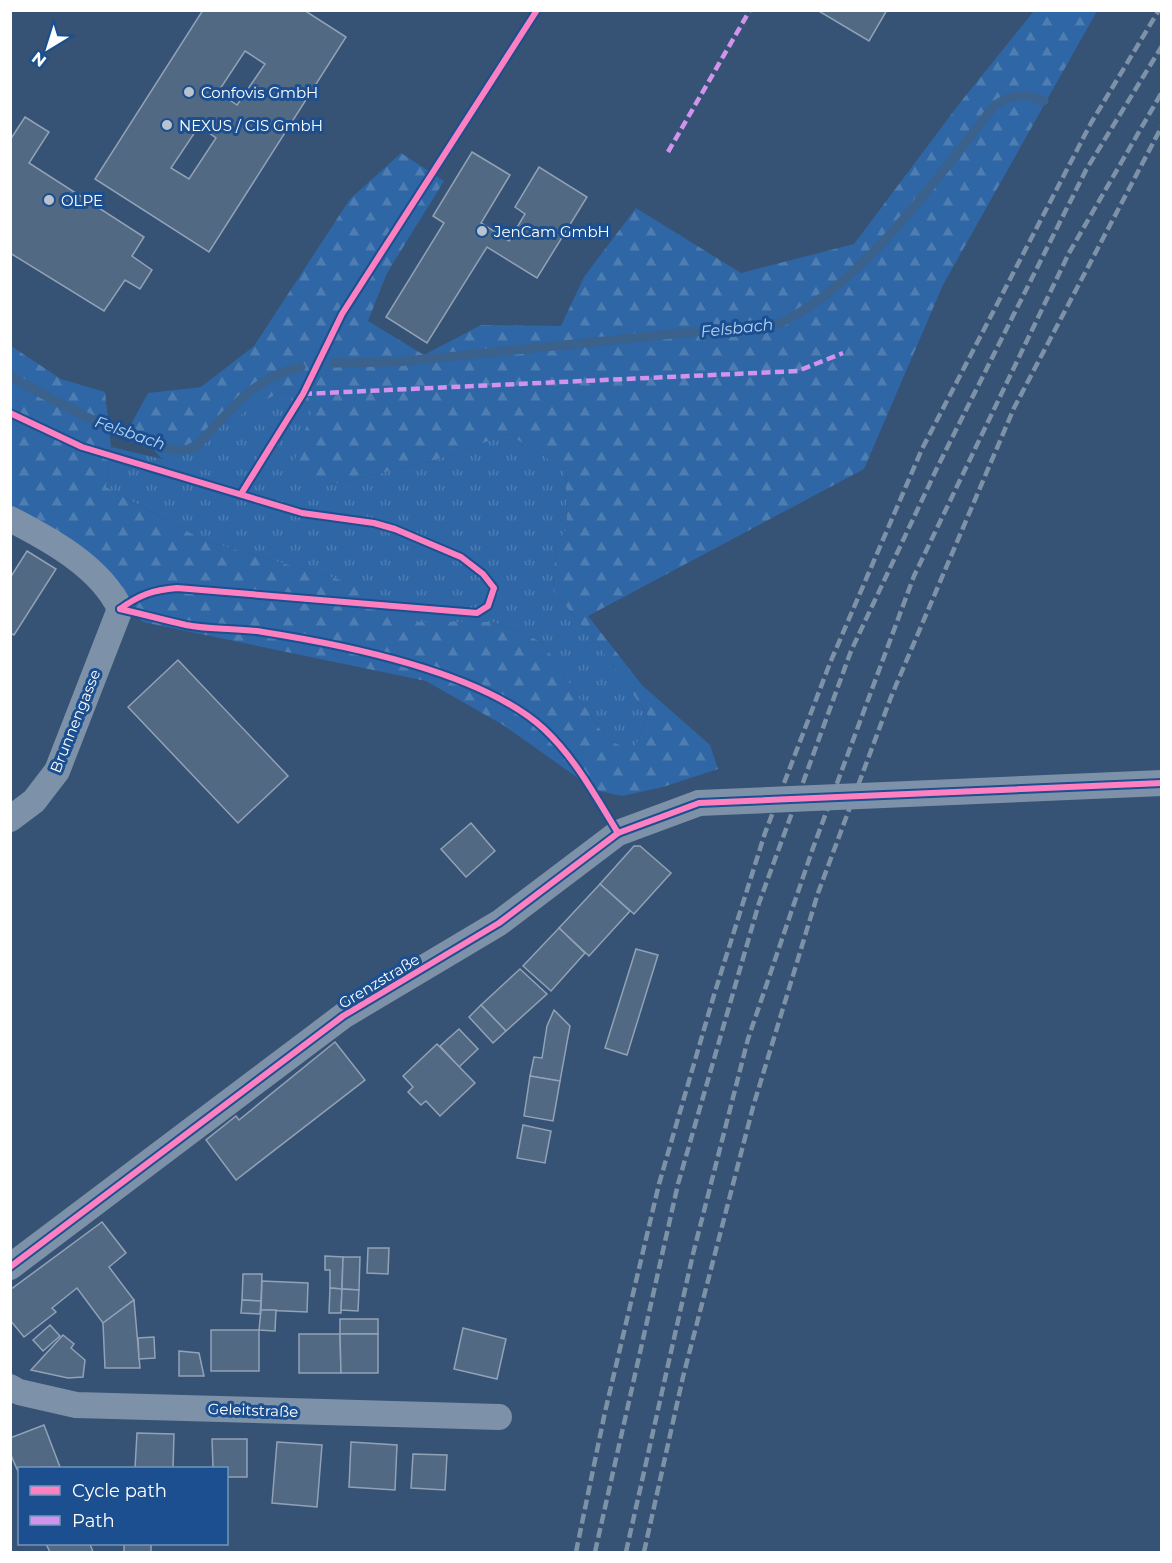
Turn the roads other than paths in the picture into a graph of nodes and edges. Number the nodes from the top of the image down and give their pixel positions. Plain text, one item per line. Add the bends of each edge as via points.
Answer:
1 (10, 519) edge
2 (1161, 783) edge
3 (10, 819) edge
4 (10, 1267) edge
5 (10, 1387) edge
6 (499, 1417) dead end

1 - 3 street, Brunnengasse via 75,558 111,594 120,609 57,771 34,801
2 - 4 street, Grenzstraße, bridge via 699,803 618,833 499,922 343,1016
5 - 6 street, Geleitstraße via 76,1405

